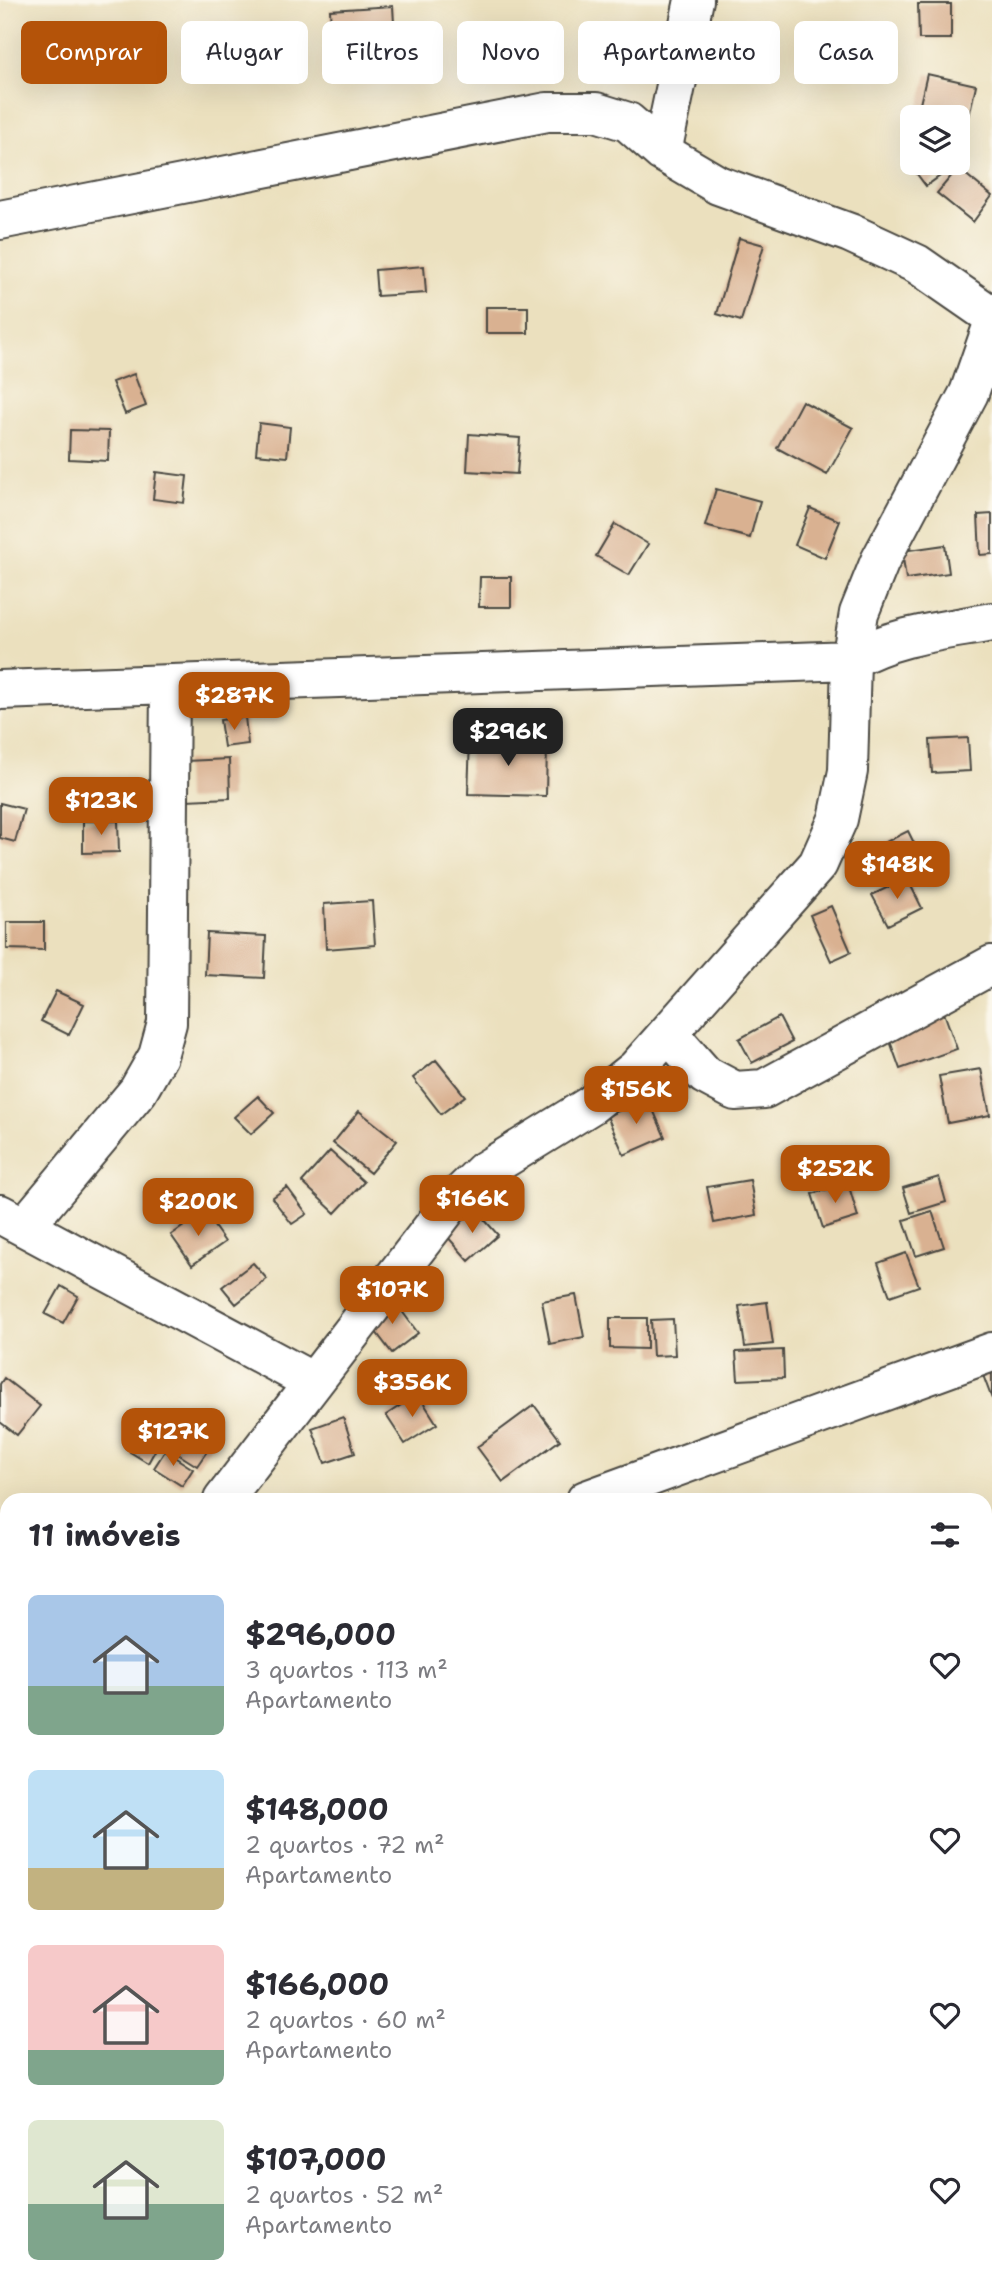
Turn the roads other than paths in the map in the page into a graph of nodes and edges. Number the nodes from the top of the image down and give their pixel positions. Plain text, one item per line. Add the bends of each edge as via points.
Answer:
1 (694, 0) edge
2 (662, 152) junction
3 (0, 220) edge
4 (992, 316) edge
5 (992, 327) edge
6 (992, 622) edge
7 (851, 660) junction
8 (170, 685) junction
9 (0, 690) edge
10 (992, 965) edge
11 (668, 1033) junction
12 (13, 1220) edge
13 (992, 1352) edge
14 (313, 1382) junction
15 (228, 1493) edge
16 (605, 1493) edge

1 - 2 street
2 - 3 street via 628,122 596,112 547,112
2 - 4 street via 718,185 850,233 917,264
5 - 7 street via 969,393 880,561 859,612
6 - 7 street via 902,638
7 - 8 street
7 - 11 street via 848,771 838,820 818,864
8 - 9 street
8 - 12 street via 167,1023 158,1056 138,1091
10 - 11 street via 764,1089 735,1091 705,1075
11 - 14 street via 636,1069 591,1105 484,1171 452,1202
12 - 14 street
13 - 16 street
14 - 15 street

